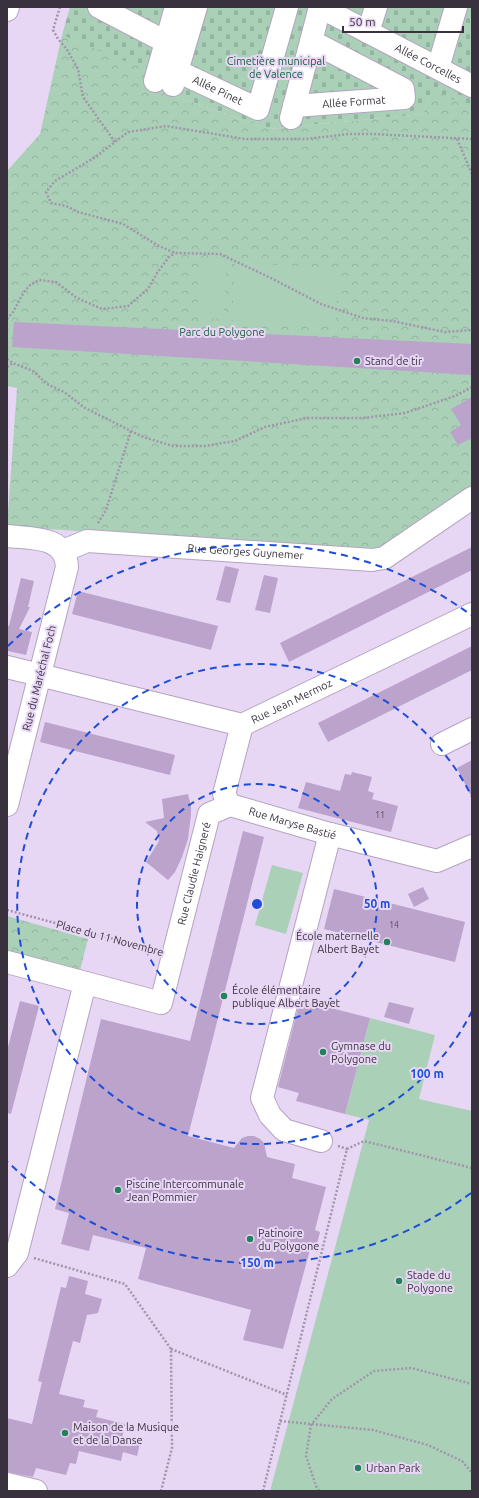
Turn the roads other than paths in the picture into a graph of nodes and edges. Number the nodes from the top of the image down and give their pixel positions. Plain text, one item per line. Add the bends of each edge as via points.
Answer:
1 (99, 7) edge
2 (176, 7) edge
3 (196, 7) edge
4 (287, 7) edge
5 (320, 7) edge
6 (376, 7) edge
7 (456, 7) edge
8 (368, 32) junction
9 (311, 41) junction
10 (166, 42) junction
11 (438, 68) junction
12 (168, 79) junction
13 (472, 86) edge
14 (472, 498) edge
15 (7, 536) edge
16 (63, 550) junction
17 (472, 614) edge
18 (7, 668) edge
19 (40, 676) junction
20 (242, 725) junction
21 (472, 729) edge
22 (442, 744) dead end
23 (7, 805) edge
24 (230, 805) junction
25 (330, 834) junction
26 (472, 846) edge
27 (173, 955) joint
28 (7, 962) edge
29 (84, 983) junction
30 (321, 1141) dead end
31 (12, 1260) edge
32 (7, 1484) edge
33 (36, 1491) edge

1 - 10 street
2 - 10 street
3 - 12 street
4 - 12 street, Allée Pinet via 258,109
5 - 8 street, Allée Corcelles
5 - 9 street
6 - 8 street
7 - 11 street
8 - 11 street, Allée Corcelles
9 - 9 street, Allée Format via 292,112 404,98 403,89
10 - 12 street
11 - 13 street, Allée Corcelles
14 - 16 street, Rue Georges Guynemer via 384,558 372,560 87,541
15 - 16 street via 46,540
16 - 19 street, Rue du Maréchal Foch via 67,558 67,567
17 - 20 street, Rue Jean Mermoz
18 - 19 street, Rue Jean Mermoz
19 - 20 street, Rue Jean Mermoz
19 - 23 street, Rue du Maréchal Foch
20 - 24 street via 224,794
21 - 22 street
24 - 25 street, Rue Maryse Bastié
24 - 27 street, Rue Claudie Haigneré via 209,814
25 - 26 street, Rue Maryse Bastié via 437,861
25 - 30 street via 262,1098 270,1115 284,1130
27 - 29 street, Place du 11 Novembre via 161,1003
28 - 29 street, Place du 11 Novembre
29 - 31 street
32 - 33 street

